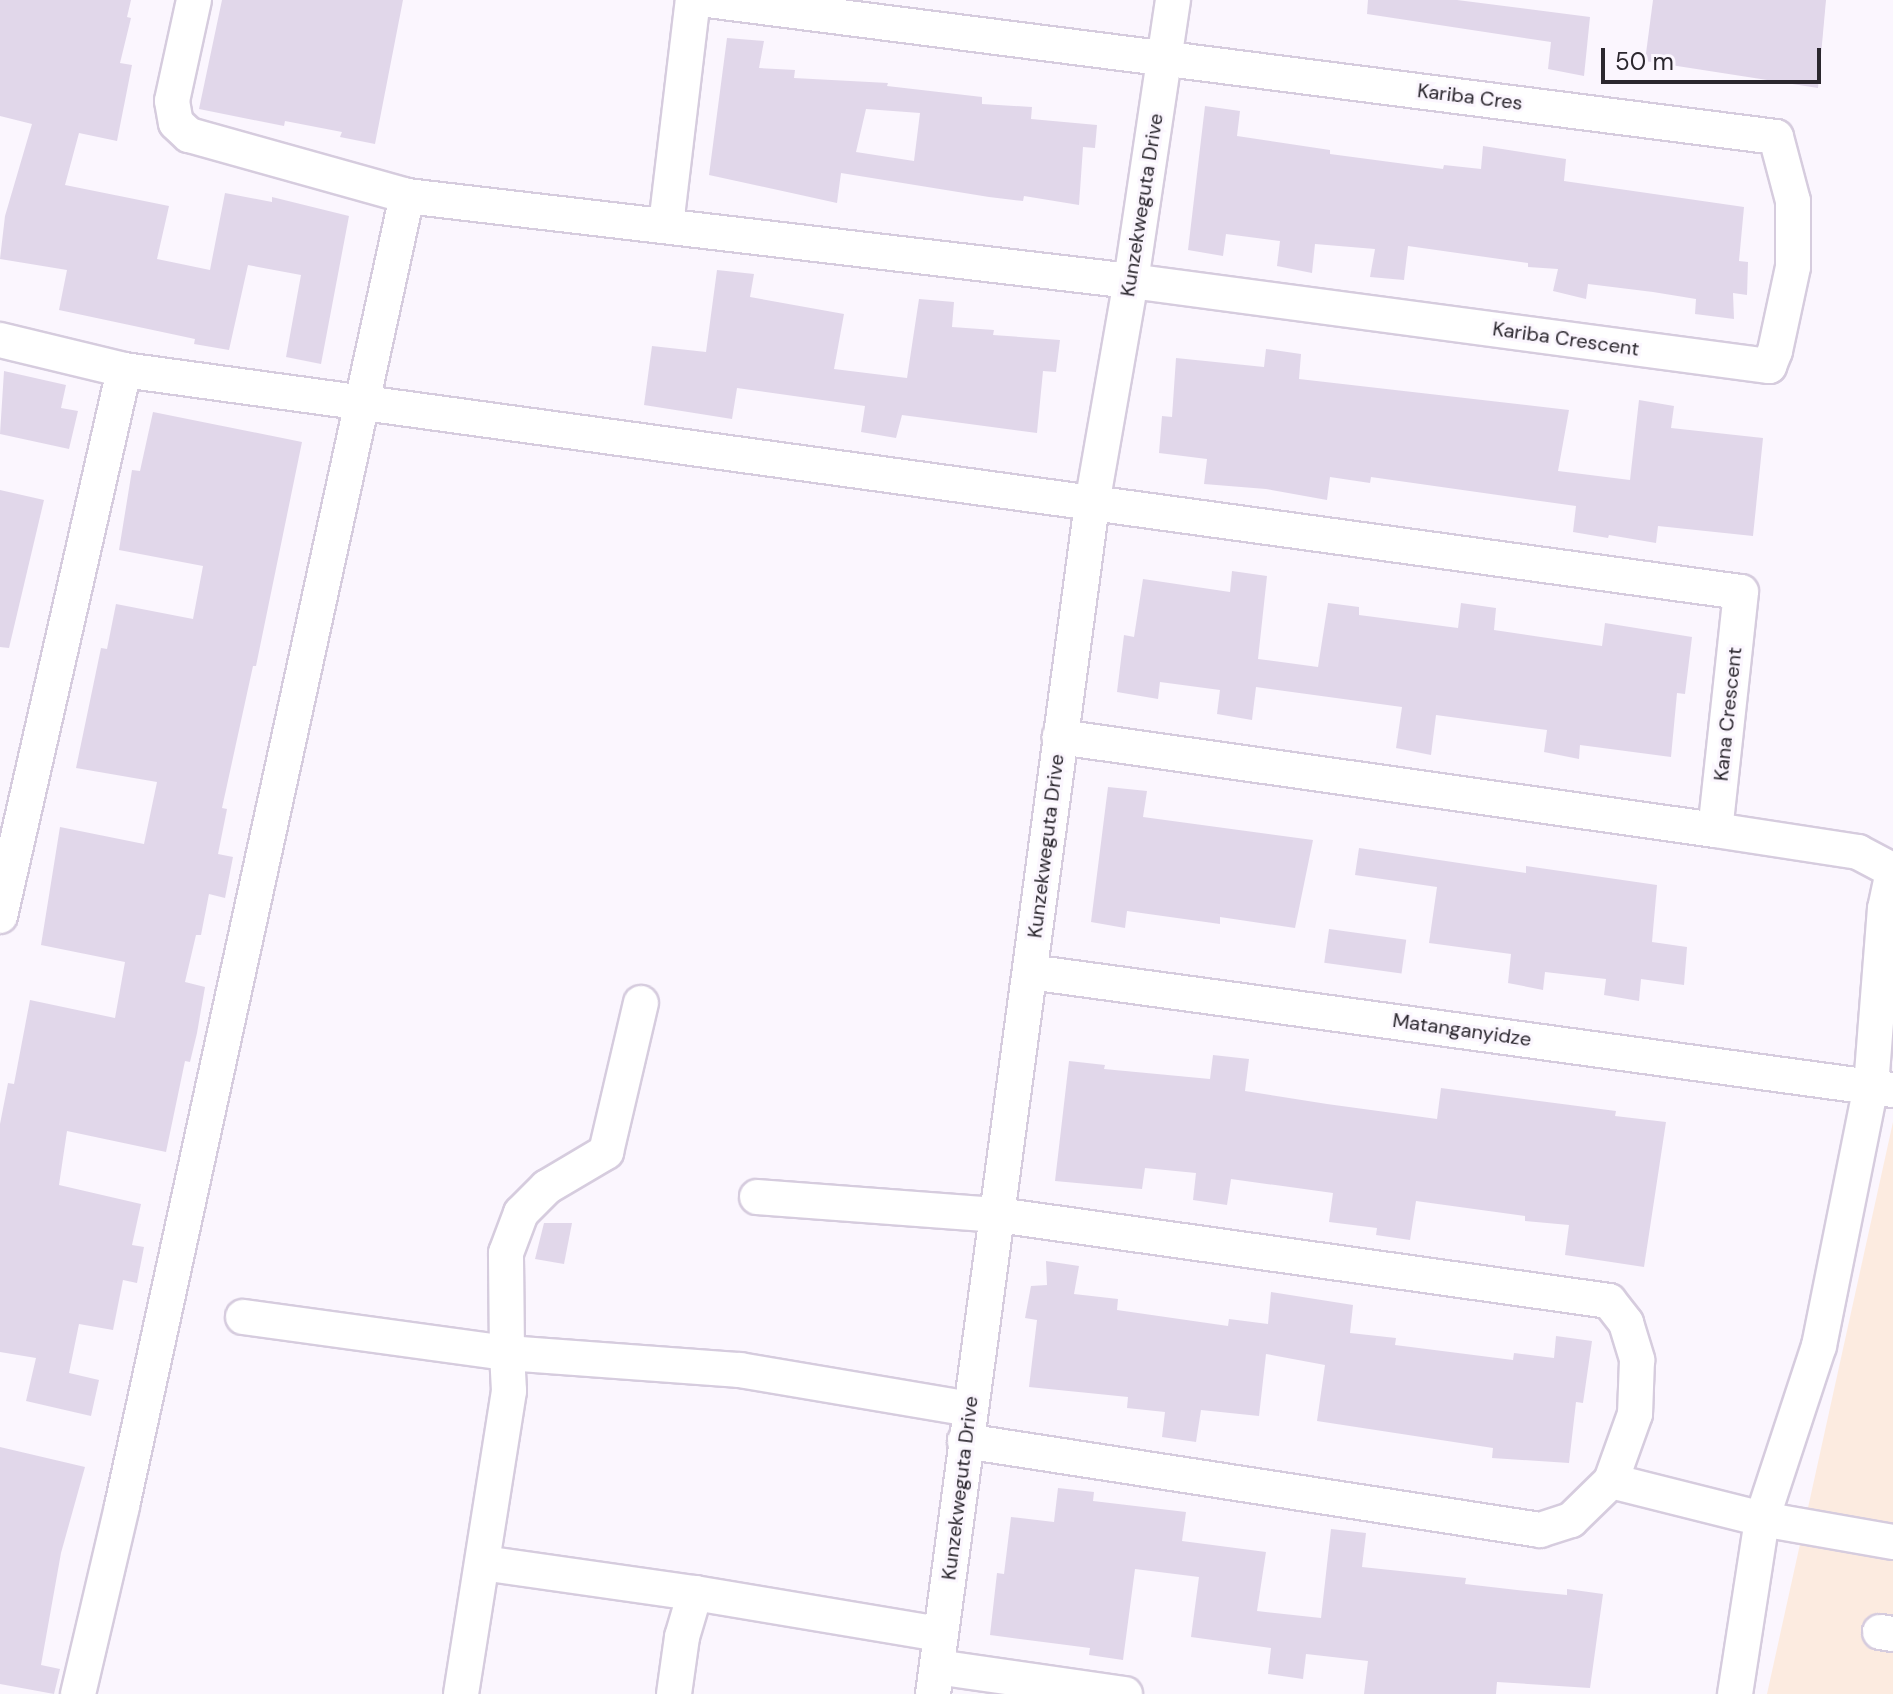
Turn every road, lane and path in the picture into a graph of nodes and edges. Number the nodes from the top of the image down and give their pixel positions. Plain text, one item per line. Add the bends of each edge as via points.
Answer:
1 (194, 0) edge
2 (693, 0) edge
3 (708, 0) edge
4 (1173, 0) edge
5 (1165, 58) junction
6 (1776, 137) joint
7 (407, 196) junction
8 (666, 225) junction
9 (1131, 281) junction
10 (0, 340) edge
11 (124, 370) junction
12 (363, 405) junction
13 (1092, 504) junction
14 (1060, 737) junction
15 (1715, 830) junction
16 (1892, 870) edge
17 (0, 916) edge
18 (1030, 972) junction
19 (641, 1003) dead end
20 (1882, 1088) edge
21 (757, 1197) dead end
22 (998, 1215) junction
23 (243, 1317) dead end
24 (507, 1353) junction
25 (967, 1425) junction
26 (1611, 1481) junction
27 (1762, 1519) junction
28 (1893, 1542) edge
29 (483, 1563) junction
30 (695, 1593) junction
31 (941, 1634) junction
32 (935, 1681) edge
33 (78, 1694) edge
34 (461, 1694) edge
35 (674, 1694) edge
36 (1125, 1694) edge
37 (1735, 1694) edge

1 - 7 street via 172,101 176,123 189,135
2 - 8 street
3 - 5 street, Kariba Cres
4 - 5 street, Kunzekweguta Drive
5 - 6 street, Kariba Cres
5 - 9 street, Kunzekweguta Drive
6 - 9 street, Kariba Crescent via 1793,201 1793,267 1769,366
7 - 8 street
7 - 12 street
8 - 9 street
9 - 13 street, Kunzekweguta Drive
10 - 11 street
11 - 12 street
11 - 17 street
12 - 13 street
12 - 33 street
13 - 14 street, Kunzekweguta Drive
13 - 15 street, Kana Crescent via 1741,592
14 - 15 street
14 - 18 street, Kunzekweguta Drive
15 - 16 street via 1858,852
16 - 20 street via 1885,909
18 - 20 street, Matanganyidze
18 - 22 street, Kunzekweguta Drive
19 - 24 street via 606,1152 547,1187 521,1213 506,1253
20 - 27 street via 1819,1346
21 - 22 street
22 - 25 street, Kunzekweguta Drive
22 - 26 street via 1609,1301 1626,1323 1637,1360 1635,1414
23 - 24 street
24 - 25 street via 740,1370
24 - 29 street via 509,1391
25 - 26 street via 1540,1530 1571,1520
25 - 31 street, Kunzekweguta Drive
26 - 27 street
27 - 28 street
27 - 37 street
29 - 30 street
29 - 34 street
30 - 31 street
30 - 35 street
31 - 32 street, Kunzekweguta Drive
32 - 36 street

